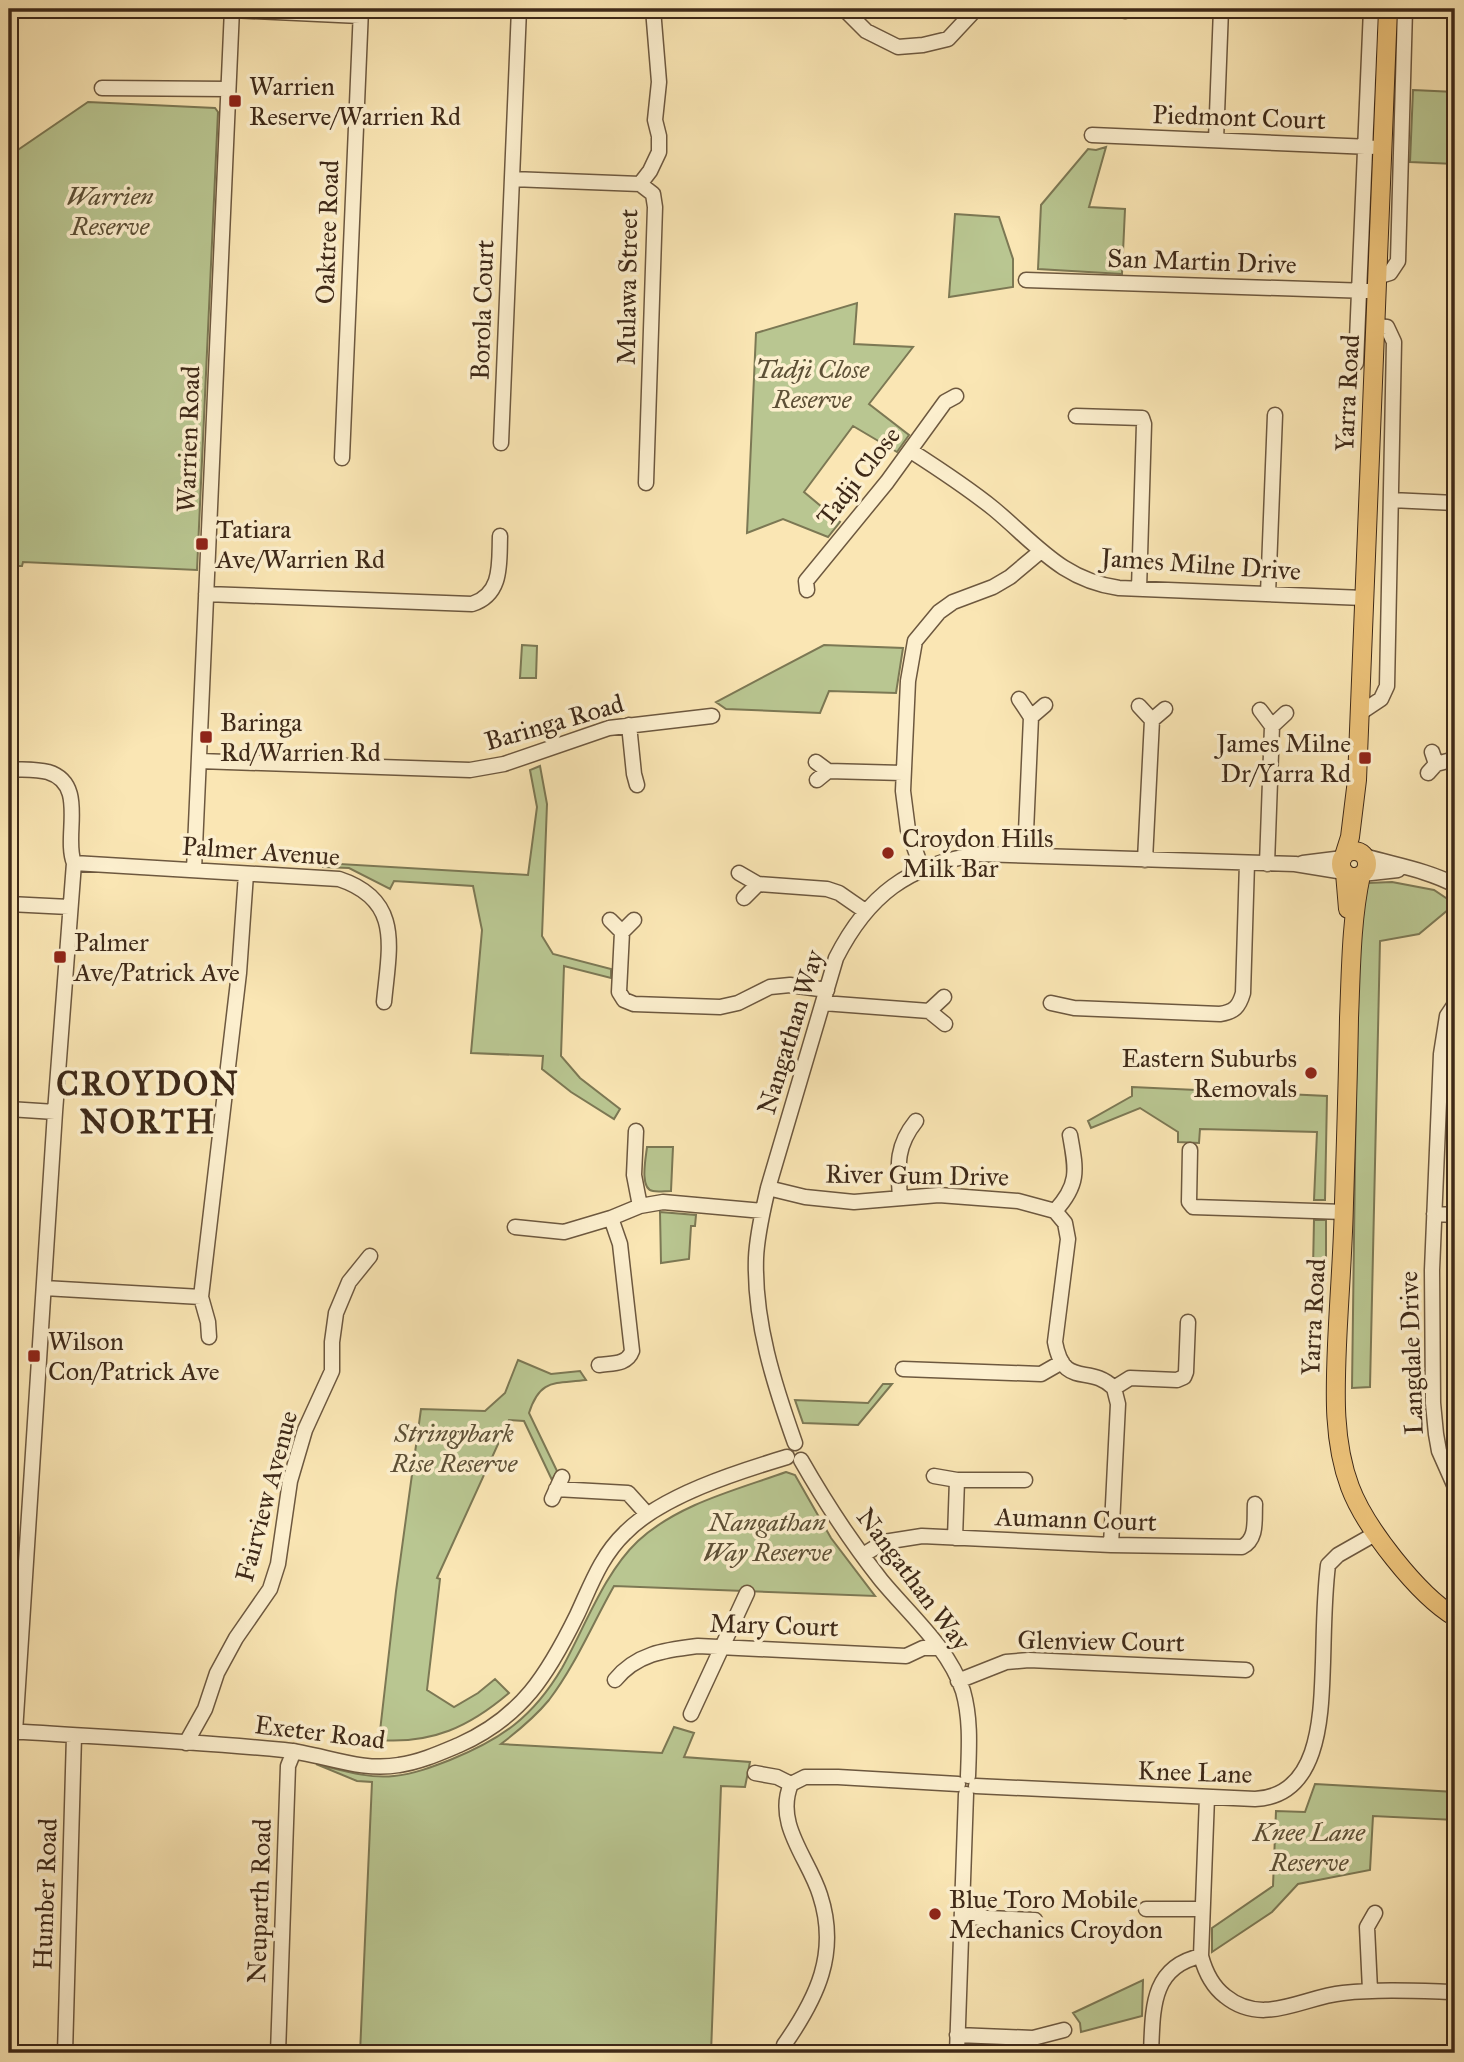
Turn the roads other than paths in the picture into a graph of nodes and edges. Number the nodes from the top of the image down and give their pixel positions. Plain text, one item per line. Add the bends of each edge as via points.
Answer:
1 (519, 9) edge
2 (653, 9) edge
3 (844, 9) edge
4 (976, 9) edge
5 (1221, 9) edge
6 (1371, 9) edge
7 (1388, 9) edge
8 (1405, 9) edge
9 (232, 10) edge
10 (360, 13) edge
11 (102, 88) dead end
12 (228, 89) junction
13 (1093, 135) dead end
14 (1216, 140) junction
15 (1364, 147) junction
16 (1383, 148) junction
17 (512, 179) junction
18 (640, 184) junction
19 (1026, 280) dead end
20 (1371, 287) junction
21 (1376, 326) junction
22 (1356, 363) dead end
23 (956, 396) dead end
24 (1275, 415) dead end
25 (1076, 416) dead end
26 (501, 443) dead end
27 (911, 451) junction
28 (342, 458) dead end
29 (646, 483) dead end
30 (1391, 500) junction
31 (1455, 503) edge
32 (500, 536) dead end
33 (1041, 551) junction
34 (1139, 589) junction
35 (807, 590) dead end
36 (206, 594) junction
37 (1268, 594) junction
38 (1364, 598) junction
39 (1019, 699) dead end
40 (1045, 705) dead end
41 (1139, 706) dead end
42 (1165, 709) dead end
43 (1260, 710) dead end
44 (1360, 712) junction
45 (1286, 713) dead end
46 (712, 716) dead end
47 (1031, 717) junction
48 (1152, 720) junction
49 (629, 725) junction
50 (1272, 726) junction
51 (1455, 759) edge
52 (199, 761) junction
53 (816, 761) dead end
54 (1432, 763) dead end
55 (9, 769) edge
56 (903, 774) junction
57 (1357, 780) junction
58 (637, 785) dead end
59 (1025, 855) junction
60 (1363, 855) junction
61 (1145, 860) junction
62 (74, 863) junction
63 (1247, 863) junction
64 (1267, 864) junction
65 (1350, 868) junction
66 (922, 869) junction
67 (1406, 869) junction
68 (194, 870) junction
69 (739, 873) dead end
70 (246, 874) junction
71 (758, 884) junction
72 (1455, 885) edge
73 (744, 898) dead end
74 (9, 904) edge
75 (69, 907) junction
76 (865, 911) junction
77 (610, 920) dead end
78 (634, 920) dead end
79 (622, 932) junction
80 (825, 996) junction
81 (944, 997) dead end
82 (384, 1002) dead end
83 (1051, 1003) dead end
84 (1455, 1004) edge
85 (929, 1010) junction
86 (945, 1024) dead end
87 (9, 1109) edge
88 (55, 1112) junction
89 (916, 1121) dead end
90 (636, 1131) dead end
91 (1070, 1135) dead end
92 (1190, 1150) dead end
93 (768, 1188) junction
94 (900, 1198) junction
95 (640, 1206) junction
96 (763, 1211) junction
97 (1055, 1211) junction
98 (1344, 1212) junction
99 (1434, 1214) junction
100 (1455, 1215) edge
101 (611, 1218) junction
102 (515, 1227) dead end
103 (370, 1256) dead end
104 (44, 1288) junction
105 (201, 1297) junction
106 (1188, 1322) dead end
107 (209, 1337) dead end
108 (1062, 1362) junction
109 (599, 1365) dead end
110 (903, 1369) dead end
111 (1114, 1388) junction
112 (794, 1458) junction
113 (934, 1476) dead end
114 (957, 1480) junction
115 (1025, 1480) dead end
116 (557, 1488) dead end
117 (1455, 1488) edge
118 (1255, 1504) dead end
119 (647, 1514) junction
120 (1375, 1534) junction
121 (955, 1538) junction
122 (1111, 1545) junction
123 (863, 1555) junction
124 (747, 1592) dead end
125 (1455, 1617) edge
126 (722, 1647) junction
127 (939, 1648) junction
128 (1246, 1670) dead end
129 (615, 1680) dead end
130 (958, 1681) junction
131 (691, 1713) dead end
132 (12, 1731) edge
133 (74, 1736) junction
134 (186, 1744) junction
135 (294, 1751) junction
136 (755, 1774) dead end
137 (792, 1784) junction
138 (967, 1785) junction
139 (1207, 1797) junction
140 (1146, 1909) dead end
141 (1202, 1909) junction
142 (1374, 1913) dead end
143 (963, 1917) junction
144 (1035, 1920) dead end
145 (1201, 1955) junction
146 (1370, 1990) junction
147 (1455, 1992) edge
148 (1064, 2030) dead end
149 (957, 2035) junction
150 (784, 2045) dead end
151 (65, 2053) edge
152 (278, 2053) edge
153 (957, 2053) edge
154 (1151, 2053) edge

1 - 17 street, Borola Court
2 - 18 street via 659,152
3 - 4 street via 866,32 898,47 948,39
5 - 14 street
6 - 15 street
7 - 16 main road, Yarra Road
8 - 20 street via 1398,261
9 - 10 street
9 - 12 street, Warrien Road
10 - 28 street, Oaktree Road
11 - 12 street
12 - 36 street, Warrien Road
13 - 14 street, Piedmont Court
14 - 15 street, Piedmont Court
15 - 16 street, Piedmont Court
15 - 20 street
16 - 20 main road, Yarra Road
17 - 18 street, Mulawa Street
17 - 26 street, Borola Court
18 - 29 street, Mulawa Street via 653,194 655,207
19 - 20 street, San Martin Drive
20 - 21 main road, Yarra Road
20 - 22 street
21 - 30 street via 1387,327 1394,341
21 - 38 main road, Yarra Road
23 - 27 street, Tadji Close via 945,402
24 - 37 street
25 - 34 street via 1142,418
27 - 33 street, James Milne Drive via 993,509
27 - 35 street, Tadji Close via 806,581
30 - 31 street
30 - 44 street via 1387,686 1381,699
32 - 36 street via 496,582 491,593 472,604
33 - 34 street, James Milne Drive via 1081,579 1101,586
33 - 56 street via 993,587 953,601 915,641
34 - 37 street, James Milne Drive
36 - 52 street, Warrien Road
37 - 38 street, James Milne Drive
38 - 44 main road, Yarra Road
39 - 47 street
40 - 47 street
41 - 48 street
42 - 48 street
43 - 50 street
44 - 57 main road, Yarra Road
45 - 50 street
46 - 49 street, Baringa Road
47 - 59 street
48 - 61 street
49 - 52 street, Baringa Road via 470,770
49 - 58 street
50 - 64 street
51 - 54 street
52 - 68 street, Warrien Road
53 - 56 street via 822,776
55 - 62 street via 48,772 68,790 73,800 70,849
56 - 66 street via 906,819
57 - 60 main road, Yarra Road
57 - 65 main road, Yarra Road
59 - 61 street, Nangathan Way
59 - 66 street, Nangathan Way via 978,854
60 - 65 main road, Yarra Road via 1367,863
60 - 67 street
61 - 63 street, Nangathan Way
62 - 68 street, Palmer Avenue
62 - 75 street
63 - 64 street, Nangathan Way
63 - 83 street via 1243,993 1234,1010 1220,1014
64 - 65 street, Nangathan Way
65 - 67 street, Nangathan Way
65 - 98 main road, Yarra Road via 1357,891
66 - 76 street, Nangathan Way via 893,885
67 - 72 street
68 - 70 street, Palmer Avenue
69 - 71 street
70 - 82 street, Palmer Avenue via 339,879 371,895 389,928
70 - 105 street via 239,973
71 - 73 street
71 - 76 street via 827,889
74 - 75 street
75 - 88 street
76 - 80 street, Nangathan Way via 836,958
77 - 79 street
78 - 79 street
79 - 80 street via 619,992 634,1004 720,1007 790,985
80 - 85 street
80 - 93 street, Nangathan Way
81 - 85 street
84 - 99 street, Langdale Drive via 1447,1016 1441,1054
85 - 86 street
87 - 88 street
88 - 104 street
89 - 94 street via 901,1146
90 - 95 street via 634,1175
91 - 97 street via 1075,1178
92 - 98 street via 1189,1202 1193,1207
93 - 94 street, River Gum Drive via 832,1201
93 - 96 street, Nangathan Way
94 - 97 street, River Gum Drive via 986,1197
95 - 96 street via 663,1202
95 - 101 street
96 - 112 street, Nangathan Way via 756,1257 758,1304 764,1344 795,1443 787,1448
97 - 108 street via 1065,1223 1068,1239 1055,1342
98 - 120 main road, Yarra Road via 1335,1403 1350,1486
99 - 100 street
99 - 117 street, Langdale Drive via 1433,1403 1440,1451
101 - 102 street via 564,1232
101 - 109 street via 620,1244 633,1345 623,1362
103 - 134 street, Fairview Avenue via 349,1283 336,1312 332,1371 305,1430 290,1481 270,1589 217,1673
104 - 105 street
104 - 132 street
105 - 107 street
106 - 111 street via 1184,1377 1130,1378
108 - 110 street via 1041,1374
108 - 111 street via 1077,1375 1099,1376
111 - 122 street via 1118,1404
112 - 119 street, Exeter Road via 688,1493
112 - 123 street, Nangathan Way
113 - 114 street
114 - 115 street
114 - 121 street
116 - 119 street via 628,1493
118 - 122 street, Aumann Court via 1254,1535 1242,1547
119 - 135 street, Exeter Road via 603,1561 540,1682 492,1728 430,1757 401,1765 365,1766
120 - 125 main road, Yarra Road via 1416,1583
120 - 139 street, Knee Lane via 1328,1565 1319,1727 1305,1768 1288,1789 1268,1799
121 - 122 street, Aumann Court
121 - 123 street, Aumann Court via 897,1539
123 - 127 street, Nangathan Way
124 - 126 street
126 - 127 street, Mary Court via 906,1656 923,1648
126 - 129 street, Mary Court via 670,1649 648,1655 632,1662
126 - 131 street
127 - 130 street, Nangathan Way
128 - 130 street, Glenview Court via 1029,1660 1006,1662
130 - 138 street, Nangathan Way via 970,1744
132 - 133 street, Exeter Road
133 - 134 street, Exeter Road
133 - 151 street, Humber Road
134 - 135 street, Exeter Road
135 - 152 street, Neuparth Road via 288,1766
136 - 137 street, Knee Lane
137 - 138 street, Knee Lane via 805,1777 838,1777
137 - 150 street via 786,1795 789,1820 794,1841 820,1894 827,1943 814,1998
138 - 139 street, Knee Lane
138 - 143 street, Nangathan Way
139 - 141 street
140 - 141 street
141 - 145 street
142 - 146 street via 1362,1926
143 - 144 street
143 - 149 street, Nangathan Way
145 - 146 street via 1220,1992 1245,2008 1274,2010
145 - 154 street via 1172,1969 1156,1993
146 - 147 street
148 - 149 street via 1033,2038
149 - 153 street, Nangathan Way

